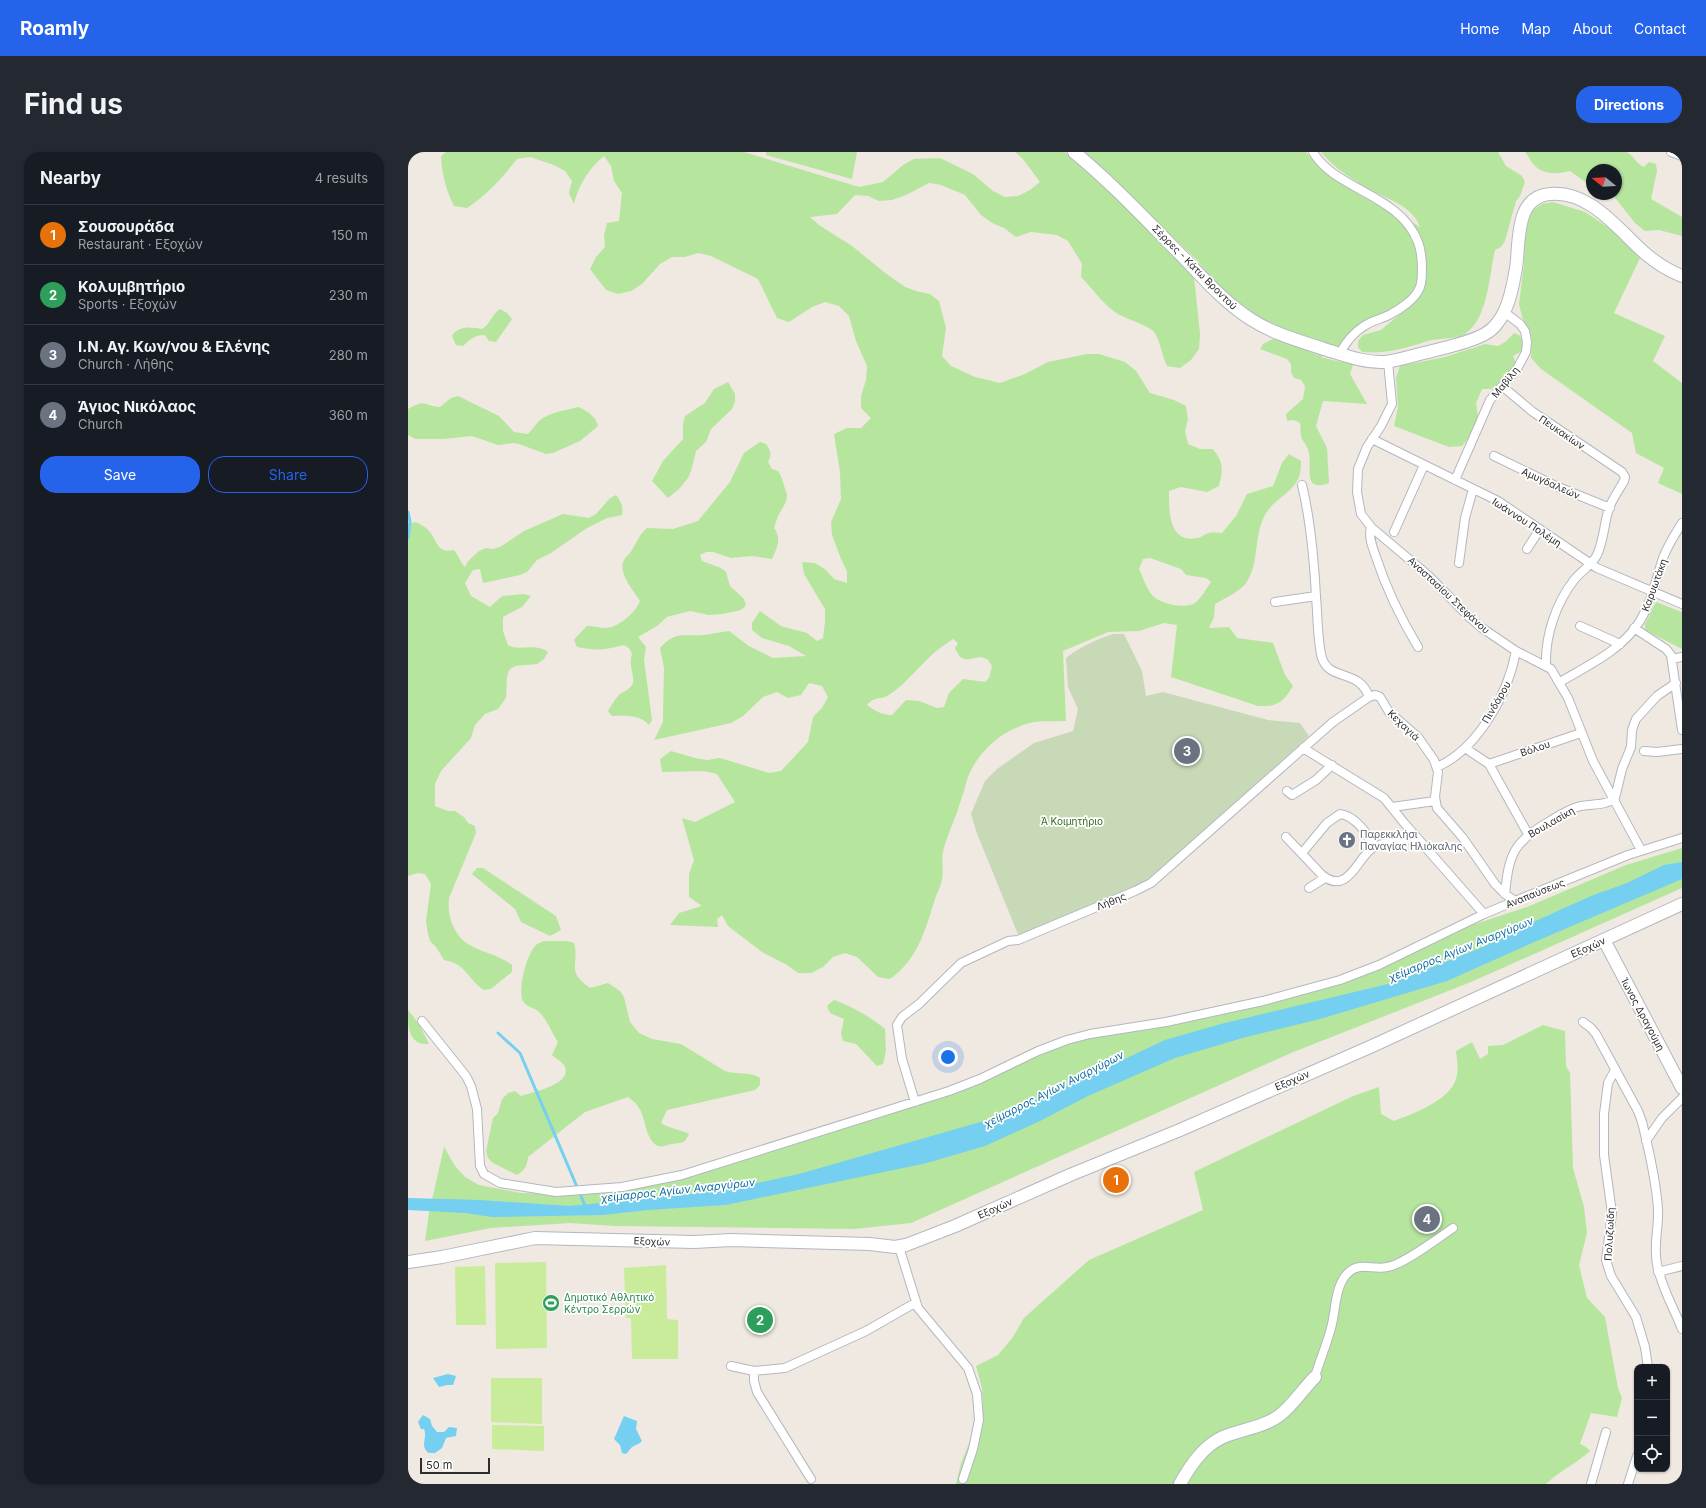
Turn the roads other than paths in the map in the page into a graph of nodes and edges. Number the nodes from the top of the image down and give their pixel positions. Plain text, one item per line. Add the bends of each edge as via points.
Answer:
1 (1074, 152) edge
2 (1313, 152) edge
3 (1671, 152) edge
4 (1682, 156) edge
5 (1682, 276) edge
6 (1504, 312) junction
7 (1340, 353) junction
8 (1388, 361) junction
9 (1502, 386) junction
10 (1372, 439) junction
11 (1494, 456) dead end
12 (1424, 465) junction
13 (1455, 480) junction
14 (1302, 485) dead end
15 (1473, 489) junction
16 (1610, 508) junction
17 (1682, 523) edge
18 (1371, 527) junction
19 (1540, 529) junction
20 (1394, 532) dead end
21 (1528, 549) dead end
22 (1459, 563) dead end
23 (1590, 564) junction
24 (1653, 592) junction
25 (1316, 596) junction
26 (1275, 602) dead end
27 (1682, 604) edge
28 (1580, 626) dead end
29 (1634, 628) junction
30 (1620, 644) junction
31 (1418, 647) dead end
32 (1516, 651) junction
33 (1682, 657) edge
34 (1672, 659) junction
35 (1546, 665) junction
36 (1560, 682) junction
37 (1676, 683) junction
38 (1369, 696) junction
39 (1680, 704) edge
40 (1682, 730) edge
41 (1581, 733) junction
42 (1303, 748) junction
43 (1465, 748) junction
44 (1682, 749) edge
45 (1644, 751) dead end
46 (1489, 764) junction
47 (1332, 765) junction
48 (1437, 767) junction
49 (1287, 791) dead end
50 (1614, 799) junction
51 (1435, 801) junction
52 (1392, 807) junction
53 (1528, 834) junction
54 (1416, 837) junction
55 (1286, 838) dead end
56 (1682, 838) edge
57 (1375, 847) junction
58 (1641, 850) junction
59 (1302, 853) junction
60 (1325, 878) junction
61 (1309, 888) dead end
62 (1505, 894) junction
63 (1515, 901) junction
64 (1682, 904) edge
65 (1484, 914) junction
66 (1604, 940) junction
67 (422, 1021) dead end
68 (1583, 1022) dead end
69 (1615, 1070) junction
70 (1682, 1088) edge
71 (1682, 1098) edge
72 (916, 1102) junction
73 (1646, 1141) junction
74 (1453, 1228) dead end
75 (899, 1247) junction
76 (408, 1262) edge
77 (1682, 1266) edge
78 (1658, 1272) junction
79 (915, 1303) junction
80 (1682, 1329) edge
81 (1648, 1364) edge
82 (731, 1366) dead end
83 (754, 1371) junction
84 (1315, 1377) joint
85 (1606, 1432) dead end
86 (1634, 1465) edge
87 (811, 1479) dead end
88 (963, 1479) dead end
89 (1180, 1484) edge
90 (1591, 1484) edge
91 (1628, 1484) edge

1 - 7 main road, Σέρρες - Κάτω Βροντού via 1107,179 1192,267 1242,314 1272,330
2 - 7 street via 1332,172 1395,211 1406,221 1414,232 1422,256 1420,288 1389,315 1364,326 1347,340
3 - 4 street
5 - 6 main road, Σέρρες - Κάτω Βροντού via 1654,261 1613,222 1588,204 1568,195 1545,195 1530,203 1523,216 1519,230 1515,274
6 - 8 main road, Σέρρες - Κάτω Βροντού via 1494,327 1478,337
6 - 9 street, Μαβίλη via 1522,327 1527,346 1520,363
7 - 8 main road, Σέρρες - Κάτω Βροντού via 1366,361
8 - 10 street, Αναστασίου Στεφάνου via 1392,404
9 - 13 street, Μαβίλη via 1490,400
9 - 16 street, Πευκακίων via 1533,412 1622,472 1624,481
10 - 12 street, Ιωάννου Πολέμη
10 - 18 street, Αναστασίου Στεφάνου via 1359,465 1356,479 1360,510
11 - 16 street, Αμυγδαλεών via 1558,487
12 - 13 street, Ιωάννου Πολέμη
12 - 20 street
13 - 15 street, Ιωάννου Πολέμη
14 - 25 street, Κεχαγιά via 1312,544
15 - 19 street, Ιωάννου Πολέμη via 1498,501
15 - 22 street via 1465,518
16 - 23 street via 1600,548
17 - 24 street, Καρυωτάκη via 1666,551
18 - 31 street via 1370,540 1385,586
18 - 32 street, Αναστασίου Στεφάνου via 1433,580 1474,622
19 - 21 street
19 - 23 street, Ιωάννου Πολέμη
23 - 24 street, Ιωάννου Πολέμη
23 - 35 street via 1571,583 1556,616 1548,637
24 - 27 street, Ιωάννου Πολέμη
24 - 29 street, Καρυωτάκη via 1645,612
25 - 26 street
25 - 38 street, Κεχαγιά via 1319,642 1325,664 1336,673 1360,682
28 - 30 street
29 - 30 street, Καρυωτάκη
29 - 34 street via 1666,649
30 - 36 street, Καρυωτάκη via 1608,654
32 - 35 street, Αναστασίου Στεφάνου
32 - 43 street, Πινδάρου via 1510,678 1502,696 1486,722
33 - 34 street
34 - 37 street
35 - 36 street, Αναστασίου Στεφάνου via 1553,670
36 - 41 street, Αναστασίου Στεφάνου
37 - 39 street
37 - 50 street via 1657,696 1636,719
38 - 42 street, Λήθης via 1341,715
38 - 48 street, Κεχαγιά via 1376,695 1382,698 1389,712 1421,741
39 - 40 street
41 - 46 street, Βόλου
41 - 50 street, Αναστασίου Στεφάνου
42 - 47 street
42 - 72 street, Λήθης via 1147,885 1018,940 1008,941 961,963 897,1024 900,1046
43 - 46 street
43 - 48 street, Πινδάρου
44 - 45 street
46 - 53 street
47 - 49 street via 1316,780 1292,795
47 - 52 street via 1380,794
48 - 51 street
50 - 53 street, Βουλασίκη via 1575,808
50 - 58 street, Αναστασίου Στεφάνου
51 - 52 street
51 - 62 street via 1438,809
52 - 54 street
53 - 62 street, Βουλασίκη via 1518,845 1508,864
54 - 57 street
54 - 65 street
55 - 59 street
56 - 58 street, Αναπαύσεως
57 - 59 street via 1359,825 1340,814 1327,823
57 - 60 street via 1346,878 1335,881
58 - 63 street, Αναπαύσεως
59 - 60 street
60 - 61 street
62 - 63 street
63 - 65 street, Αναπαύσεως
64 - 66 main road, Εξοχών
65 - 72 street, Αναπαύσεως via 1379,965 1340,980 1263,1001 1067,1040 960,1087
66 - 70 main road, Ίωνος Δραγούμη
66 - 75 main road, Εξοχών via 1180,1130 955,1226
67 - 72 street, Αναπαύσεως via 466,1076 471,1086 476,1102 479,1164 482,1172 500,1183 535,1190 590,1191 665,1179
68 - 69 street via 1596,1034
69 - 73 street via 1640,1115
69 - 81 street, Πολυζωίδη via 1608,1083 1604,1114 1604,1155 1612,1213 1606,1260 1611,1276 1636,1317
71 - 73 street via 1662,1118
73 - 78 street via 1657,1202 1655,1247
74 - 84 street via 1402,1261 1388,1267 1366,1266 1348,1273 1341,1283 1332,1324
75 - 76 main road, Εξοχών via 731,1240 694,1242 535,1238
75 - 79 street
77 - 78 street
78 - 80 street
79 - 83 street via 866,1331 785,1368
79 - 88 street via 925,1319 968,1368 977,1394 979,1420
82 - 83 street
83 - 87 street via 757,1392
84 - 89 main road via 1280,1415 1223,1437 1207,1447
85 - 90 street
86 - 91 street

